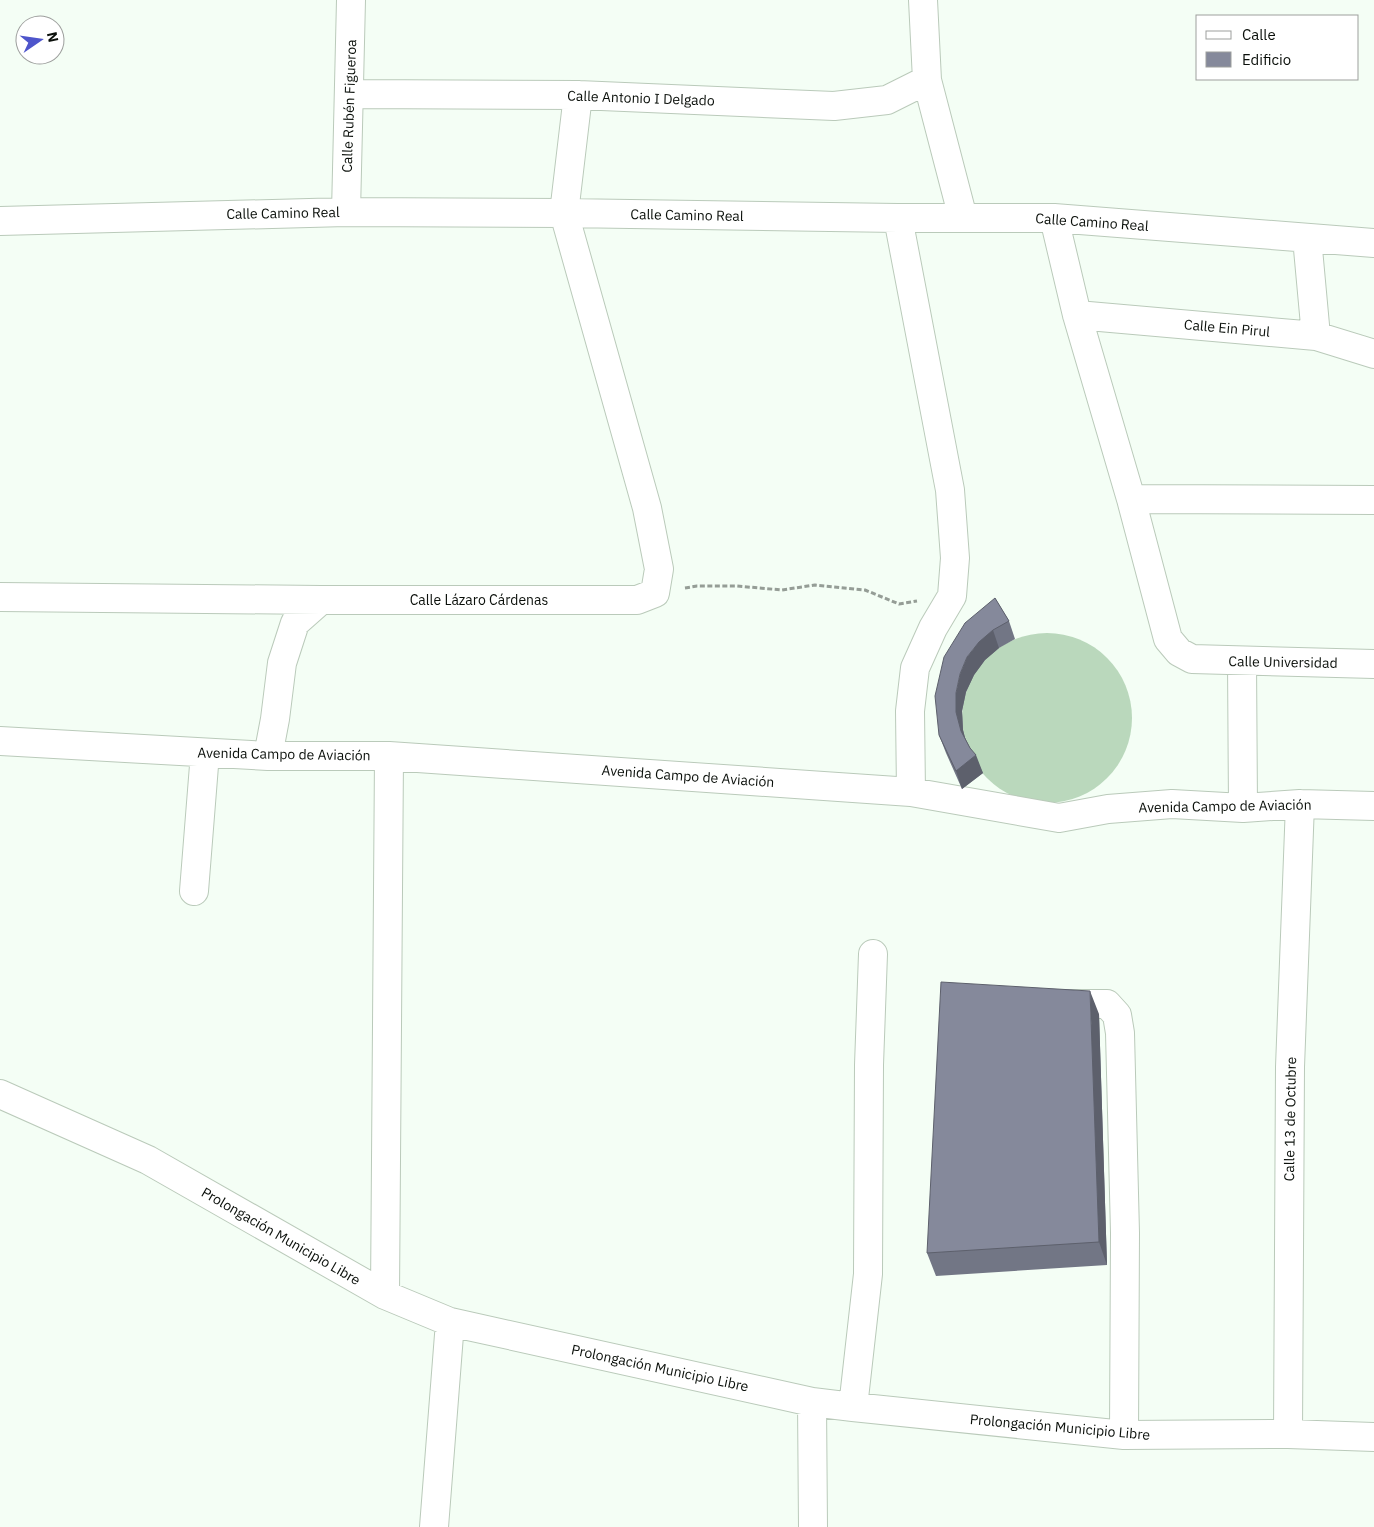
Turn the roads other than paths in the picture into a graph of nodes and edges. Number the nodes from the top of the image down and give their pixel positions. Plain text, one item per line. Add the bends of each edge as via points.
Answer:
1 (351, 0) edge
2 (923, 0) edge
3 (927, 80) junction
4 (350, 94) junction
5 (578, 95) junction
6 (346, 212) junction
7 (564, 213) junction
8 (898, 218) junction
9 (963, 218) junction
10 (1054, 218) junction
11 (0, 220) edge
12 (1307, 238) junction
13 (1374, 243) edge
14 (1077, 315) junction
15 (1316, 336) junction
16 (1374, 354) edge
17 (1130, 499) junction
18 (1374, 500) edge
19 (0, 597) edge
20 (321, 600) junction
21 (1242, 661) junction
22 (1374, 664) edge
23 (0, 741) edge
24 (204, 753) junction
25 (268, 756) junction
26 (389, 756) junction
27 (912, 792) junction
28 (1300, 804) junction
29 (1374, 806) edge
30 (1243, 808) junction
31 (194, 891) dead end
32 (873, 954) dead end
33 (1038, 1003) edge
34 (0, 1094) edge
35 (385, 1295) junction
36 (450, 1322) junction
37 (812, 1402) junction
38 (852, 1407) junction
39 (1288, 1434) junction
40 (1124, 1435) junction
41 (1374, 1437) edge
42 (434, 1527) edge
43 (813, 1527) edge

1 - 4 street, Calle Rubén Figueroa
2 - 3 street
3 - 5 street, Calle Antonio I Delgado via 888,100 834,106
3 - 9 street
4 - 5 street, Calle Antonio I Delgado
4 - 6 street, Calle Rubén Figueroa
5 - 7 street
6 - 7 street, Calle Camino Real
6 - 11 street, Calle Camino Real
7 - 8 street, Calle Camino Real
7 - 20 street, Calle Lázaro Cárdenas via 647,508 659,569 655,593 637,600
8 - 9 street, Calle Camino Real
8 - 27 street via 950,490 955,558 952,596 915,668 910,711
9 - 10 street, Calle Camino Real
10 - 12 street, Calle Camino Real
10 - 14 street
12 - 13 street, Calle Camino Real
12 - 15 street
14 - 15 street, Calle Ein Pirul
14 - 17 street
15 - 16 street, Calle Ein Pirul
17 - 18 street
17 - 21 street, Calle Universidad via 1168,640 1179,652 1192,659
19 - 20 street, Calle Lázaro Cárdenas
20 - 25 street via 295,623 282,663
21 - 22 street, Calle Universidad
21 - 30 street
23 - 24 street, Avenida Campo de Aviación
24 - 25 street, Avenida Campo de Aviación
24 - 31 street
25 - 26 street, Avenida Campo de Aviación
26 - 27 street, Avenida Campo de Aviación
26 - 35 street
27 - 30 street, Avenida Campo de Aviación via 1059,818 1108,809 1172,804
28 - 29 street, Avenida Campo de Aviación
28 - 30 street, Avenida Campo de Aviación
28 - 39 street, Calle 13 de Octubre via 1290,1067
32 - 38 street via 868,1274
33 - 40 street via 1107,1004 1117,1016 1125,1233
34 - 35 street, Prolongación Municipio Libre via 148,1160
35 - 36 street, Prolongación Municipio Libre
36 - 37 street, Prolongación Municipio Libre
36 - 42 street
37 - 38 street, Prolongación Municipio Libre
37 - 43 street
38 - 40 street, Prolongación Municipio Libre
39 - 40 street, Prolongación Municipio Libre
39 - 41 street, Prolongación Municipio Libre

